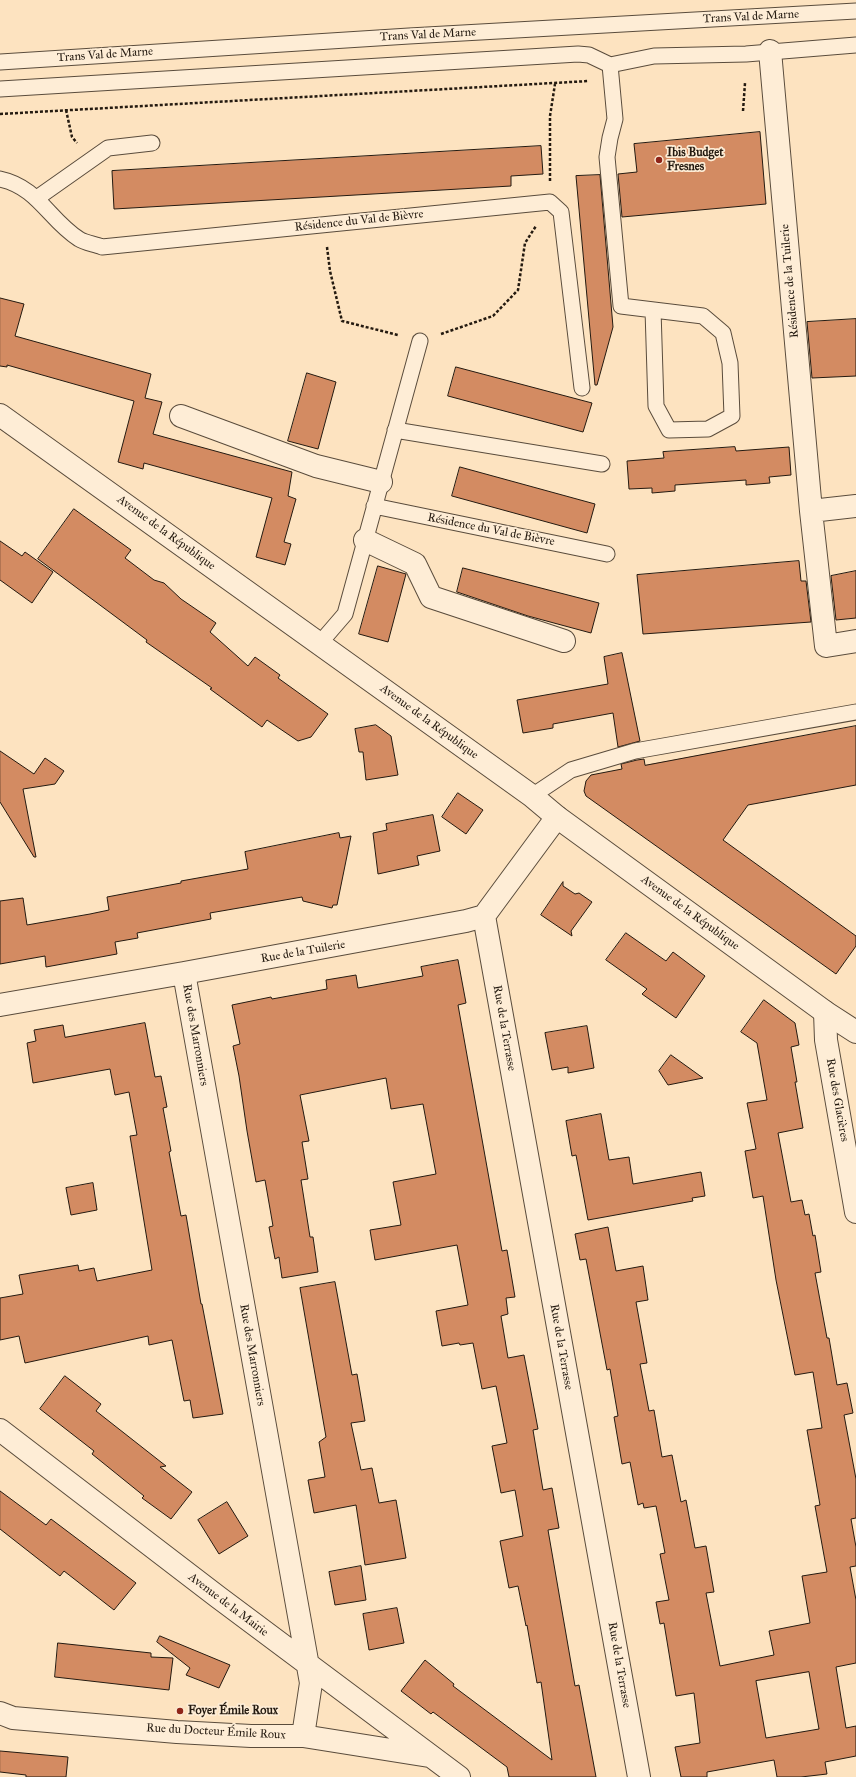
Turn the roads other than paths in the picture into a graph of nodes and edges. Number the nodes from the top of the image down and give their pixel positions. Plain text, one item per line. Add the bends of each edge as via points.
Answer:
1 (856, 11) edge
2 (856, 45) edge
3 (770, 51) junction
4 (0, 62) edge
5 (610, 65) junction
6 (0, 89) edge
7 (152, 143) dead end
8 (0, 179) edge
9 (37, 198) junction
10 (653, 310) junction
11 (420, 341) dead end
12 (582, 388) dead end
13 (0, 415) edge
14 (181, 416) dead end
15 (395, 430) junction
16 (602, 464) dead end
17 (381, 482) junction
18 (374, 506) junction
19 (856, 506) edge
20 (811, 511) junction
21 (365, 540) junction
22 (607, 554) dead end
23 (564, 641) dead end
24 (856, 641) edge
25 (320, 643) junction
26 (856, 712) edge
27 (532, 796) junction
28 (557, 817) junction
29 (484, 916) junction
30 (184, 974) junction
31 (0, 1005) edge
32 (825, 1012) junction
33 (856, 1032) edge
34 (856, 1212) edge
35 (0, 1430) edge
36 (306, 1664) junction
37 (0, 1713) edge
38 (303, 1736) junction
39 (432, 1756) junction
40 (459, 1777) edge
41 (639, 1777) edge

1 - 4 lane, Trans Val de Marne
2 - 3 lane
3 - 5 lane via 654,56
3 - 20 street, Résidence de la Tuilerie
5 - 6 lane via 589,55 578,54
5 - 10 lane via 615,119 607,157 621,306
7 - 9 lane via 108,148
8 - 9 lane, Résidence du Val de Bièvre via 12,182
9 - 12 lane, Résidence du Val de Bièvre via 79,239 102,247 550,202 561,212
10 - 10 lane via 656,406 669,430 708,429 732,416 730,364 723,333 703,316
11 - 15 lane
13 - 25 street, Avenue de la République
14 - 17 street via 316,466
15 - 16 lane
15 - 17 lane
17 - 18 lane
18 - 21 lane
18 - 22 lane, Résidence du Val de Bièvre
19 - 20 street
20 - 24 street, Résidence de la Tuilerie via 826,646
21 - 23 street via 415,564 431,597
21 - 25 lane via 345,614
25 - 27 street, Avenue de la République
26 - 27 lane via 635,751 571,770
27 - 28 street, Avenue de la République
28 - 29 street
28 - 32 street, Avenue de la République
29 - 30 street, Rue de la Tuilerie
29 - 41 street, Rue de la Terrasse
30 - 31 street, Rue de la Tuilerie
30 - 36 street, Rue des Marronniers
32 - 33 street, Avenue de la République
32 - 34 street, Rue des Glacières via 826,1040
35 - 36 street, Avenue de la Mairie
36 - 38 street, Rue des Marronniers via 311,1683
36 - 39 street, Avenue de la Mairie
37 - 38 street, Rue du Docteur Émile Roux via 14,1718 177,1732
38 - 39 street, Rue du Docteur Émile Roux
39 - 40 street, Avenue de la Mairie

